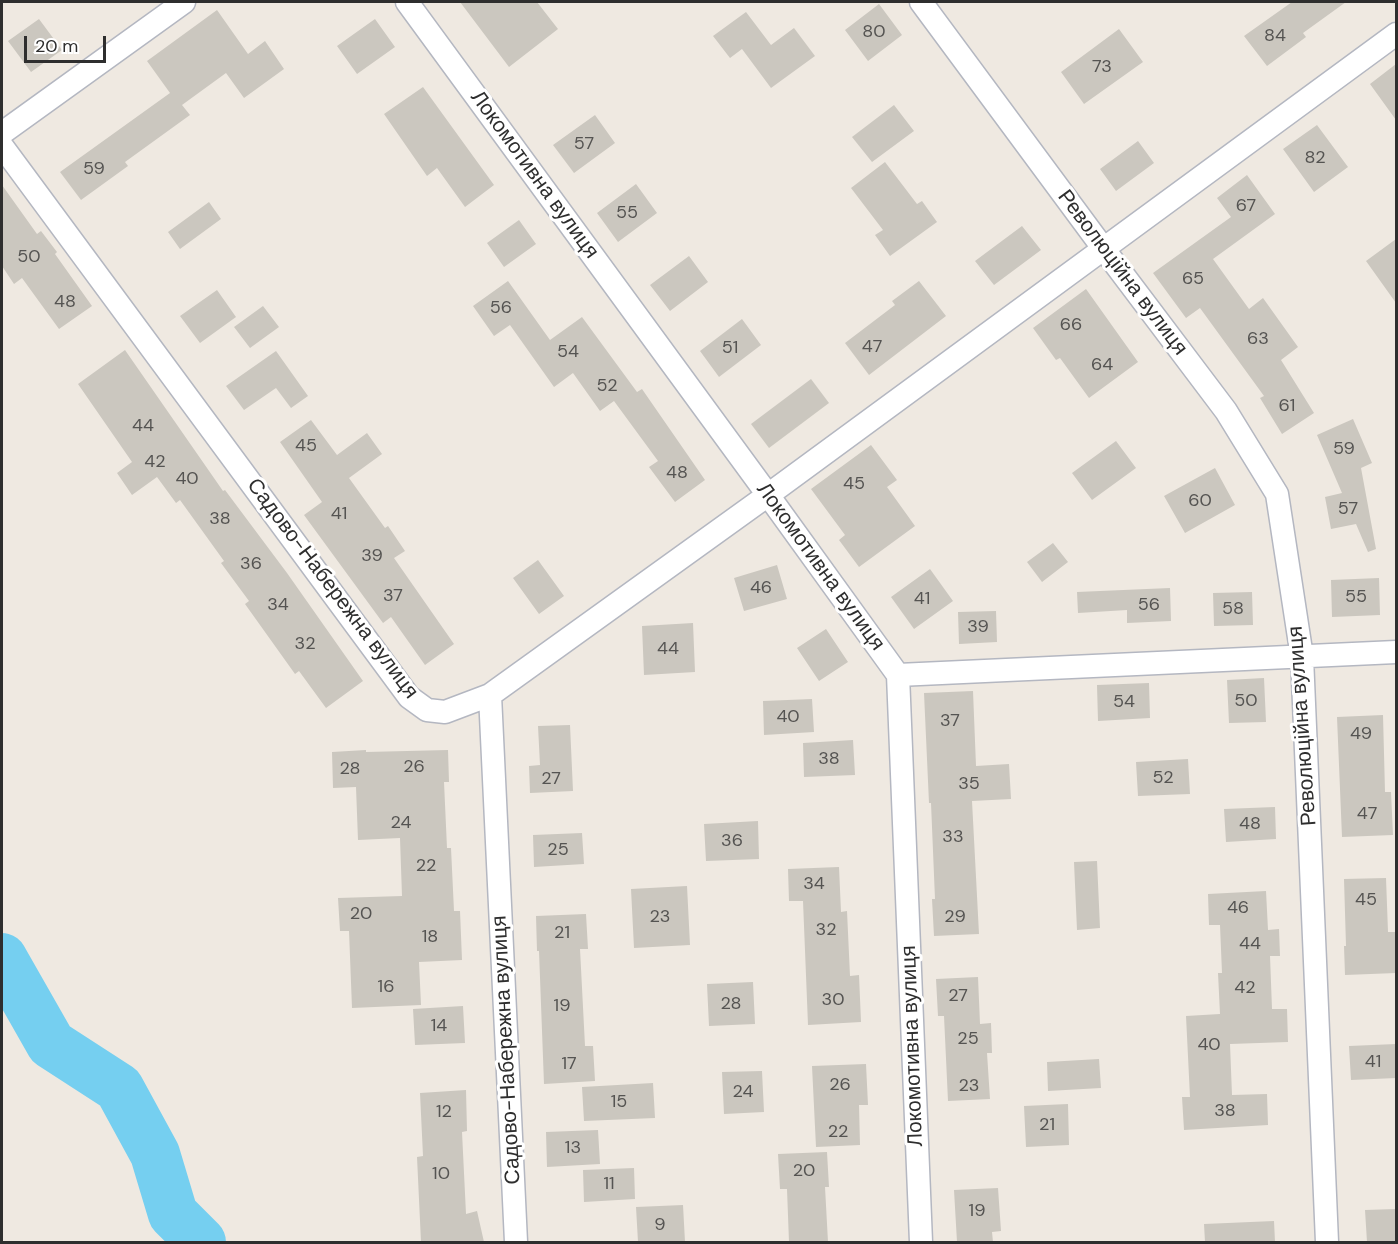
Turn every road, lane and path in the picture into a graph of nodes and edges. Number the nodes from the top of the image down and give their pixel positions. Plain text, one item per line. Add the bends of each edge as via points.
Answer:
1 (184, 2) edge
2 (406, 2) edge
3 (921, 2) edge
4 (1396, 34) edge
5 (2, 133) edge
6 (2, 146) edge
7 (1103, 248) junction
8 (768, 495) junction
9 (1396, 652) edge
10 (1302, 657) junction
11 (898, 675) junction
12 (490, 695) junction
13 (516, 1242) edge
14 (921, 1242) edge
15 (1327, 1242) edge

1 - 5 street
2 - 8 street, Локомотивна вулиця
3 - 7 street, Революційна вулиця
4 - 7 street
6 - 12 street, Садово-Набережна вулиця via 409,697 427,710 445,712
7 - 8 street
7 - 10 street, Революційна вулиця via 1226,411 1277,494
8 - 11 street, Локомотивна вулиця
8 - 12 street
9 - 10 street
10 - 11 street
10 - 15 street, Революційна вулиця
11 - 14 street, Локомотивна вулиця
12 - 13 street, Садово-Набережна вулиця

